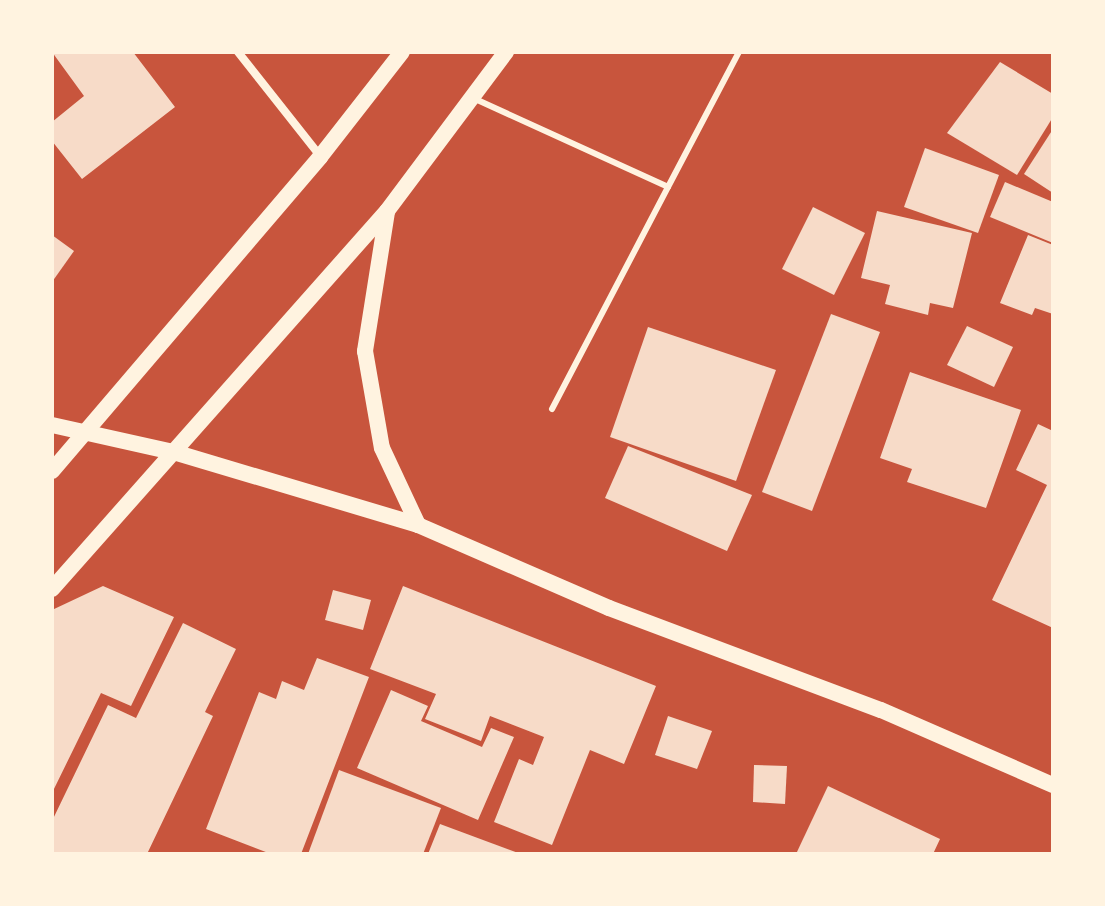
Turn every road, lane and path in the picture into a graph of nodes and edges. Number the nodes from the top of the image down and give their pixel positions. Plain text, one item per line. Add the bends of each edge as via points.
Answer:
1 (238, 52) edge
2 (402, 52) edge
3 (506, 52) edge
4 (739, 52) edge
5 (473, 98) junction
6 (320, 157) junction
7 (668, 187) junction
8 (387, 211) junction
9 (552, 409) dead end
10 (52, 425) edge
11 (84, 435) junction
12 (177, 453) junction
13 (52, 471) edge
14 (418, 525) junction
15 (52, 589) edge
16 (1053, 785) edge

1 - 6 street
2 - 6 main road
3 - 5 main road
4 - 7 lane
5 - 7 lane
5 - 8 main road
6 - 11 main road
7 - 9 lane
8 - 12 main road
8 - 14 main road via 365,351 382,448
10 - 11 main road
11 - 12 main road
11 - 13 main road
12 - 14 main road
12 - 15 main road
14 - 16 main road via 609,608 881,710

